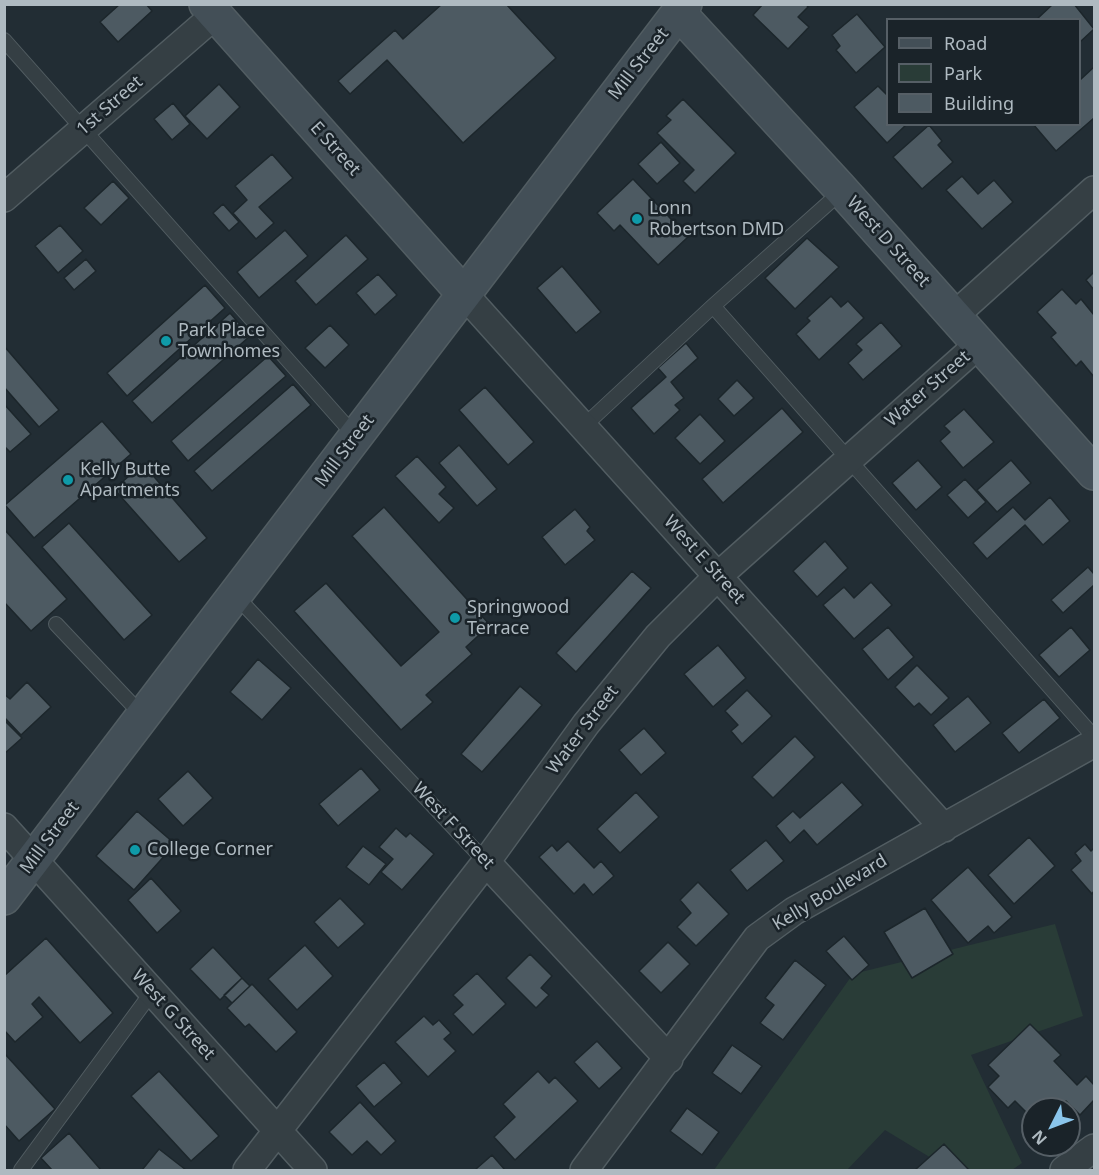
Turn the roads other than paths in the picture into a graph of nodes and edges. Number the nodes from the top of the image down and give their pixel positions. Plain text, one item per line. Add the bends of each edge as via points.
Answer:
1 (678, 7) edge
2 (211, 10) edge
3 (4, 40) edge
4 (84, 129) junction
5 (1095, 190) edge
6 (842, 191) junction
7 (4, 198) edge
8 (464, 293) junction
9 (712, 306) junction
10 (954, 316) junction
11 (979, 344) junction
12 (584, 426) junction
13 (356, 437) junction
14 (848, 460) junction
15 (1095, 473) edge
16 (718, 576) junction
17 (235, 595) junction
18 (56, 624) dead end
19 (143, 716) junction
20 (1095, 737) edge
21 (1095, 743) edge
22 (4, 827) edge
23 (944, 828) junction
24 (34, 859) junction
25 (486, 862) junction
26 (4, 898) edge
27 (152, 992) junction
28 (669, 1059) junction
29 (277, 1131) junction
30 (1095, 1148) edge
31 (21, 1170) edge
32 (247, 1170) edge
33 (313, 1170) edge
34 (584, 1170) edge
35 (1064, 1170) edge

1 - 6 street, West D Street
1 - 8 street, Mill Street
2 - 4 street, 1st Street
2 - 8 street, E Street
3 - 4 lane
4 - 7 street, 1st Street
4 - 13 lane
5 - 10 street
6 - 9 lane
6 - 10 street, West D Street
8 - 12 street, West E Street
8 - 13 street, Mill Street
9 - 12 lane
9 - 14 lane
10 - 11 street, West D Street
11 - 14 street, Water Street
11 - 15 street, West D Street
12 - 16 street, West E Street
13 - 17 street, Mill Street
14 - 16 street, Water Street
14 - 20 lane
16 - 23 street, West E Street
16 - 25 street, Water Street via 658,636 586,724
17 - 19 street, Mill Street
17 - 25 lane, West F Street
18 - 19 lane
19 - 24 street, Mill Street
21 - 23 street, Kelly Boulevard
22 - 24 street, West G Street
23 - 28 street, Kelly Boulevard via 794,911 757,938
24 - 26 street, Mill Street
24 - 27 street, West G Street
25 - 28 street, West F Street
25 - 29 street, Water Street
27 - 29 street, West G Street
27 - 31 lane
28 - 34 street, Kelly Boulevard
29 - 32 street, Water Street
29 - 33 street, West G Street
30 - 35 street

